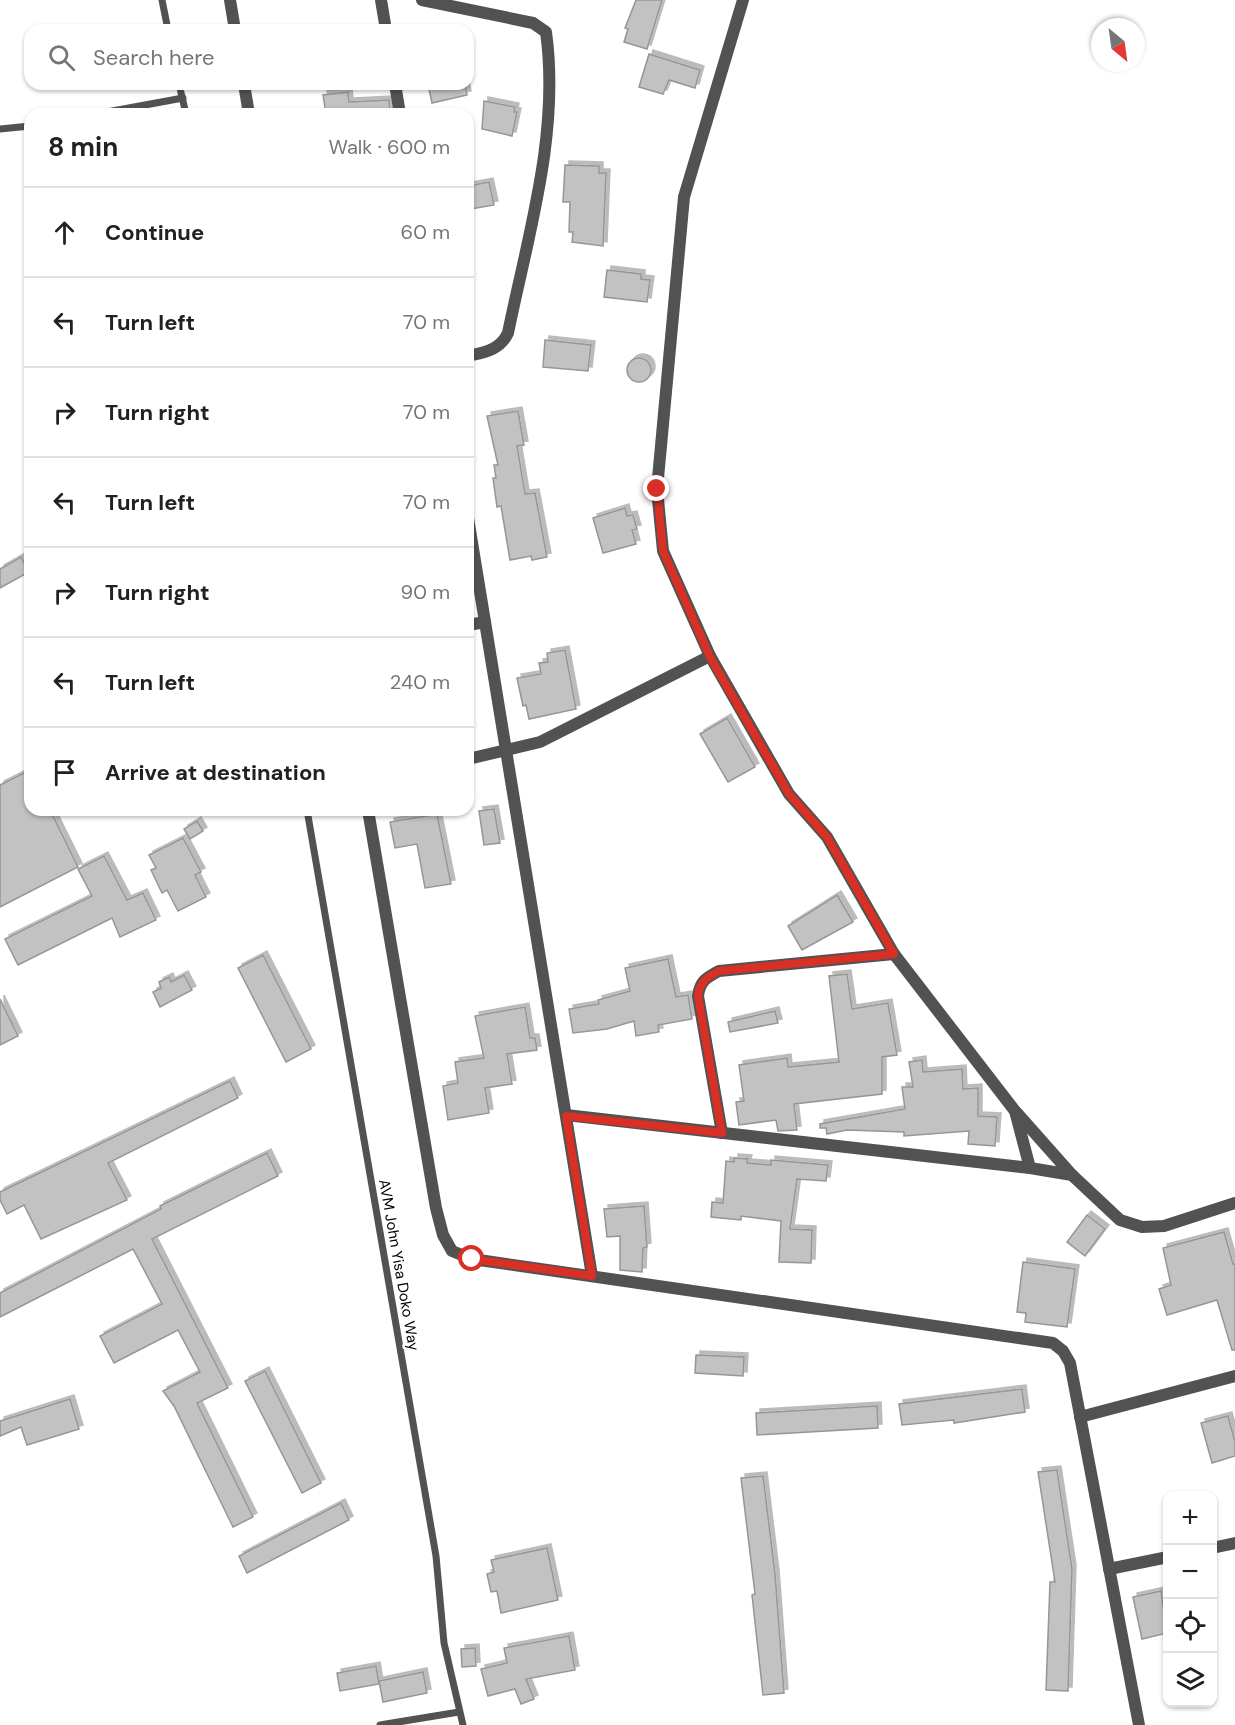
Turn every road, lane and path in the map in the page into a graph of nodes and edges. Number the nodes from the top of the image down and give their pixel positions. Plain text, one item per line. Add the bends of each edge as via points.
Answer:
1 (162, 0) edge
2 (230, 0) edge
3 (381, 0) edge
4 (422, 0) edge
5 (743, 0) edge
6 (167, 24) edge
7 (234, 24) edge
8 (385, 24) edge
9 (181, 90) edge
10 (245, 90) edge
11 (396, 90) edge
12 (183, 98) junction
13 (129, 108) edge
14 (185, 108) edge
15 (248, 108) edge
16 (399, 108) edge
17 (24, 127) edge
18 (0, 129) edge
19 (474, 354) edge
20 (474, 555) edge
21 (485, 622) junction
22 (474, 624) edge
23 (710, 657) junction
24 (507, 751) junction
25 (474, 758) edge
26 (308, 816) edge
27 (369, 816) edge
28 (894, 954) junction
29 (1015, 1111) junction
30 (566, 1116) junction
31 (722, 1133) junction
32 (1030, 1168) junction
33 (1072, 1175) junction
34 (1235, 1203) edge
35 (592, 1276) junction
36 (1235, 1376) edge
37 (1080, 1417) junction
38 (1235, 1543) edge
39 (1217, 1547) edge
40 (1163, 1558) edge
41 (1109, 1569) junction
42 (459, 1712) junction
43 (380, 1725) edge
44 (463, 1725) edge
45 (1139, 1725) edge

1 - 6 lane
2 - 7 street
3 - 8 street
4 - 19 street via 533,23 546,32 550,106 545,149 508,333 504,343
5 - 23 street via 684,197 657,489 663,551
9 - 12 lane
10 - 15 street
11 - 16 street
12 - 13 lane
12 - 14 lane
17 - 18 lane
20 - 21 street
21 - 22 street
21 - 24 street
23 - 24 street via 540,742
23 - 28 street via 789,794 827,837
24 - 25 street
24 - 30 street
26 - 42 lane, AVM John Yisa Doko Way via 436,1556 444,1643
27 - 35 street via 443,1235 452,1251 472,1259
28 - 29 street
28 - 31 street via 719,971 705,978 698,996
29 - 32 street
29 - 33 street
30 - 31 street
30 - 35 street
31 - 32 street
32 - 33 street
33 - 34 street via 1120,1220 1142,1227 1164,1226
35 - 37 street via 1053,1343 1063,1350 1070,1363
36 - 37 street
37 - 41 street
38 - 39 street
40 - 41 street
41 - 45 street
42 - 43 lane
42 - 44 lane, AVM John Yisa Doko Way

